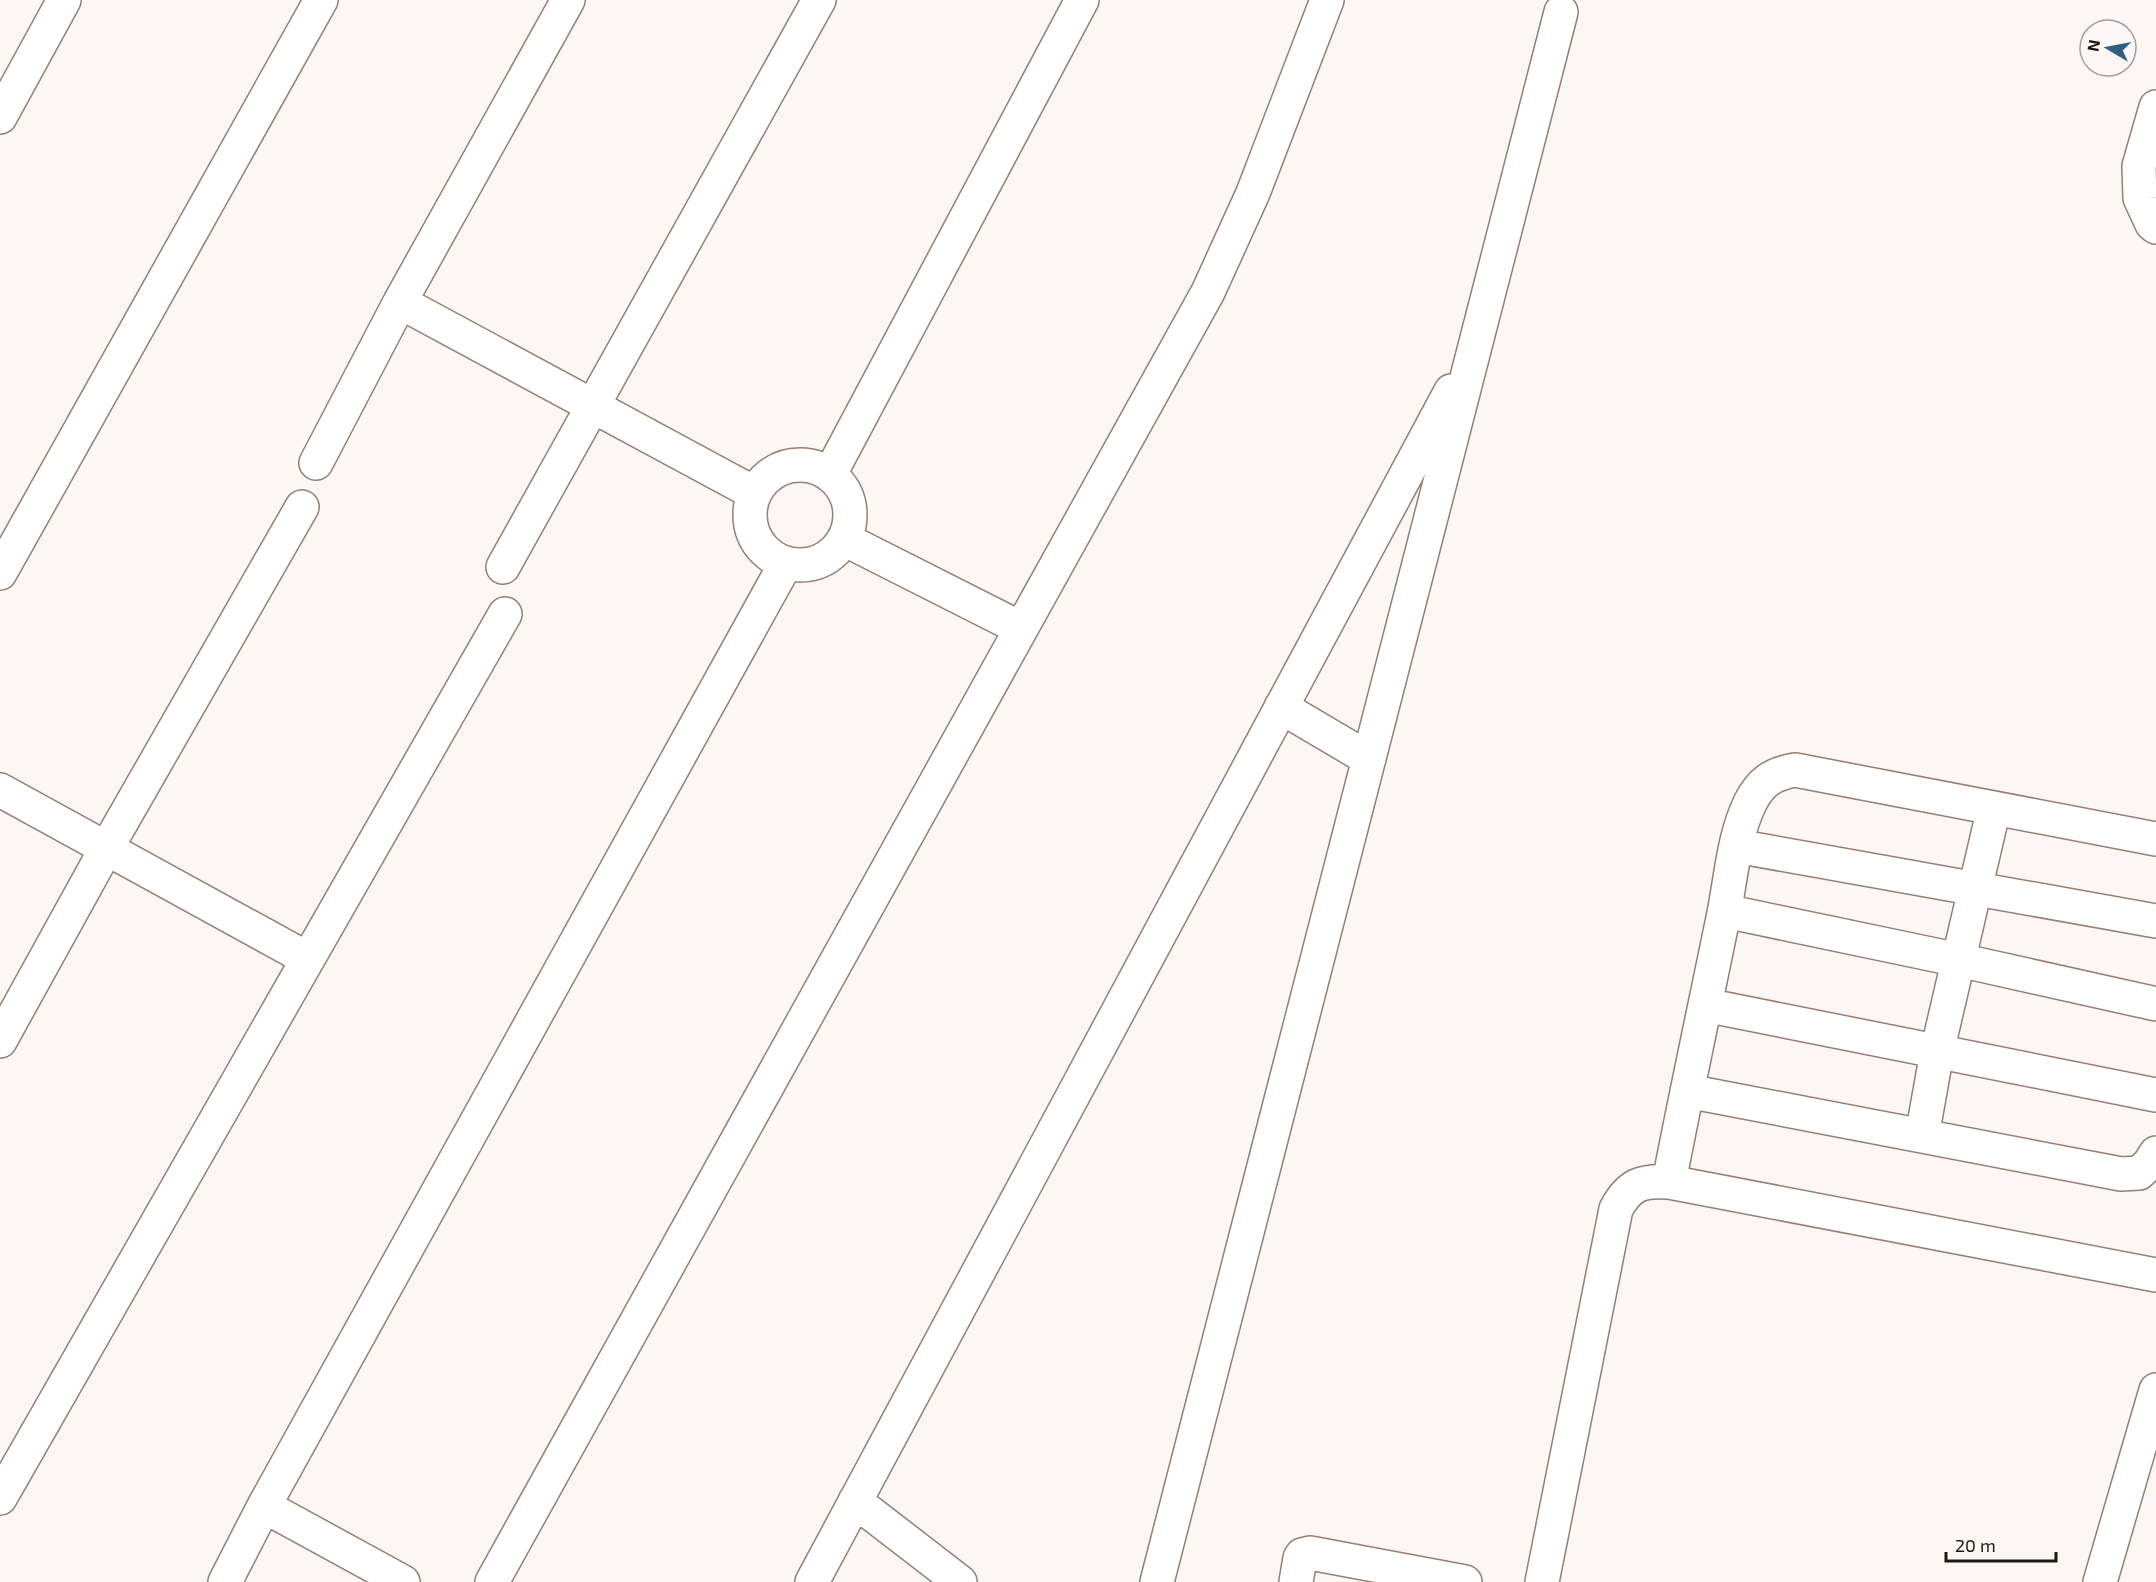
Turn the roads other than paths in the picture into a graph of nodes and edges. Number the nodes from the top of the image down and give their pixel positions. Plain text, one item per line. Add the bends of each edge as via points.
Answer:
1 (64, 0) edge
2 (321, 0) edge
3 (568, 0) edge
4 (819, 0) edge
5 (1082, 0) edge
6 (1327, 0) edge
7 (1561, 12) dead end
8 (2156, 107) edge
9 (0, 117) edge
10 (2156, 227) edge
11 (400, 302) junction
12 (1475, 346) junction
13 (592, 407) junction
14 (316, 463) dead end
15 (830, 474) junction
16 (754, 493) junction
17 (302, 507) dead end
18 (844, 539) junction
19 (786, 563) junction
20 (503, 567) dead end
21 (0, 573) edge
22 (505, 614) dead end
23 (1020, 628) junction
24 (1281, 707) junction
25 (1369, 759) junction
26 (0, 790) edge
27 (1994, 808) junction
28 (2156, 839) edge
29 (1736, 846) junction
30 (106, 849) junction
31 (1975, 888) junction
32 (1725, 911) junction
33 (2156, 921) edge
34 (308, 959) junction
35 (1959, 960) junction
36 (2156, 1004) edge
37 (1705, 1005) junction
38 (0, 1041) edge
39 (1937, 1052) junction
40 (1687, 1091) junction
41 (2156, 1095) edge
42 (1922, 1136) junction
43 (2156, 1153) edge
44 (1669, 1182) junction
45 (2156, 1275) edge
46 (2156, 1390) edge
47 (11, 1454) edge
48 (0, 1498) edge
49 (855, 1501) junction
50 (264, 1506) junction
51 (225, 1582) edge
52 (403, 1582) edge
53 (492, 1582) edge
54 (812, 1582) edge
55 (960, 1582) edge
56 (1157, 1582) edge
57 (1296, 1582) edge
58 (1464, 1582) edge
59 (1542, 1582) edge
60 (2100, 1582) edge

1 - 9 street
2 - 21 street
3 - 11 street
4 - 13 street
5 - 15 street
6 - 23 street via 1253,193 1208,292
7 - 12 street
8 - 10 street via 2139,166 2140,198
11 - 13 street
11 - 14 street
12 - 24 street
12 - 25 street
13 - 16 street
13 - 20 street
15 - 16 street via 808,465 782,467
15 - 18 street via 842,486 849,504 850,522
16 - 19 street via 750,519 755,536 770,556
17 - 30 street
18 - 19 street via 830,555 814,563
18 - 23 street
19 - 50 street
22 - 34 street
23 - 53 street
24 - 25 street
24 - 49 street
25 - 56 street
26 - 30 street
27 - 28 street
27 - 29 street via 1796,770 1776,774 1760,787
27 - 31 street
29 - 31 street
29 - 32 street
30 - 34 street
30 - 38 street
31 - 33 street
31 - 35 street
32 - 35 street
32 - 37 street
34 - 47 street
35 - 36 street
35 - 39 street
37 - 39 street
37 - 40 street
39 - 41 street
39 - 42 street
40 - 42 street
40 - 44 street
42 - 43 street via 2121,1174 2139,1173
44 - 45 street
44 - 59 street via 1638,1184 1625,1193 1616,1209
46 - 60 street
47 - 48 street
49 - 54 street
49 - 55 street
50 - 51 street
50 - 52 street
57 - 58 street via 1300,1558 1310,1553

